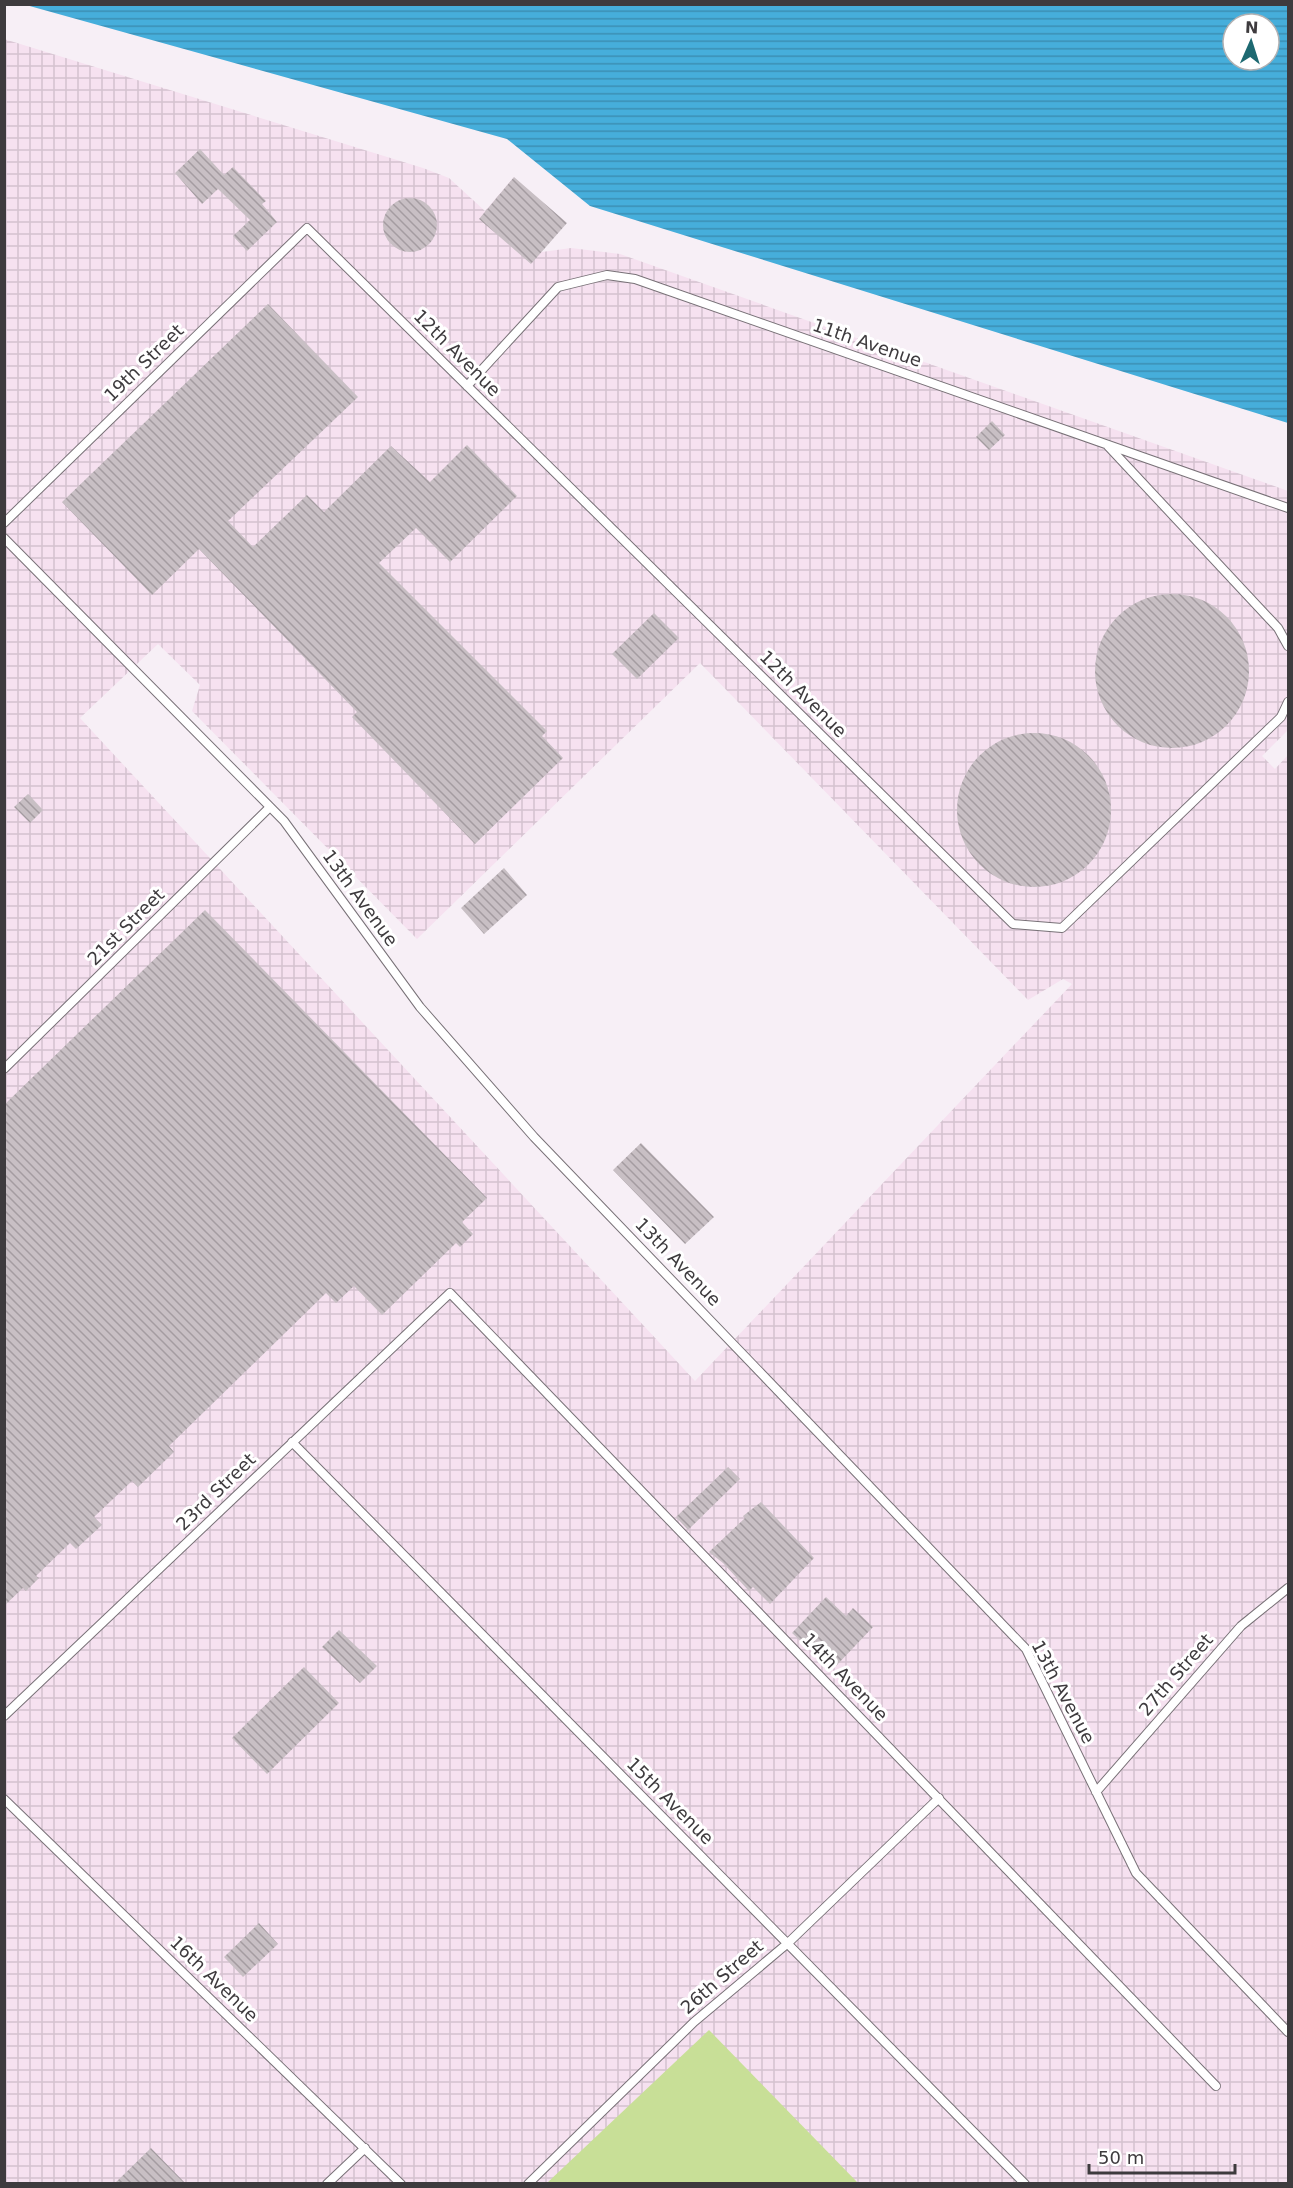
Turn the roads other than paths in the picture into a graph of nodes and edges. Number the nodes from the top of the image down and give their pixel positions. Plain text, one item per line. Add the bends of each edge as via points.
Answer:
1 (307, 228) joint
2 (467, 386) junction
3 (1106, 444) junction
4 (1288, 508) edge
5 (4, 523) edge
6 (4, 538) edge
7 (1288, 646) edge
8 (1288, 702) edge
9 (270, 807) junction
10 (4, 1069) edge
11 (450, 1293) joint
12 (292, 1442) junction
13 (1288, 1588) edge
14 (4, 1716) edge
15 (1096, 1792) junction
16 (939, 1798) junction
17 (4, 1799) edge
18 (788, 1943) junction
19 (1288, 2032) edge
20 (1216, 2086) dead end
21 (365, 2148) junction
22 (327, 2184) edge
23 (401, 2184) edge
24 (528, 2184) edge
25 (1025, 2184) edge

1 - 2 lane, 12th Avenue
1 - 5 lane, 19th Street
2 - 3 lane, 11th Avenue via 558,287 607,275 634,279
2 - 8 lane, 12th Avenue via 1013,924 1062,928 1281,717
3 - 4 lane, 11th Avenue
3 - 7 lane via 1278,628
6 - 9 lane, 13th Avenue
9 - 10 lane, 21st Street
9 - 15 lane, 13th Avenue via 420,1007 534,1137 1026,1649
11 - 12 lane, 23rd Street
11 - 16 lane, 14th Avenue
12 - 14 lane, 23rd Street
12 - 18 lane, 15th Avenue
13 - 15 lane, 27th Street via 1241,1626
15 - 19 lane, 13th Avenue via 1136,1873
16 - 18 lane, 26th Street
16 - 20 lane, 14th Avenue
17 - 21 lane, 16th Avenue
18 - 24 lane, 26th Street via 694,2022
18 - 25 lane, 15th Avenue
21 - 22 lane
21 - 23 lane, 16th Avenue

